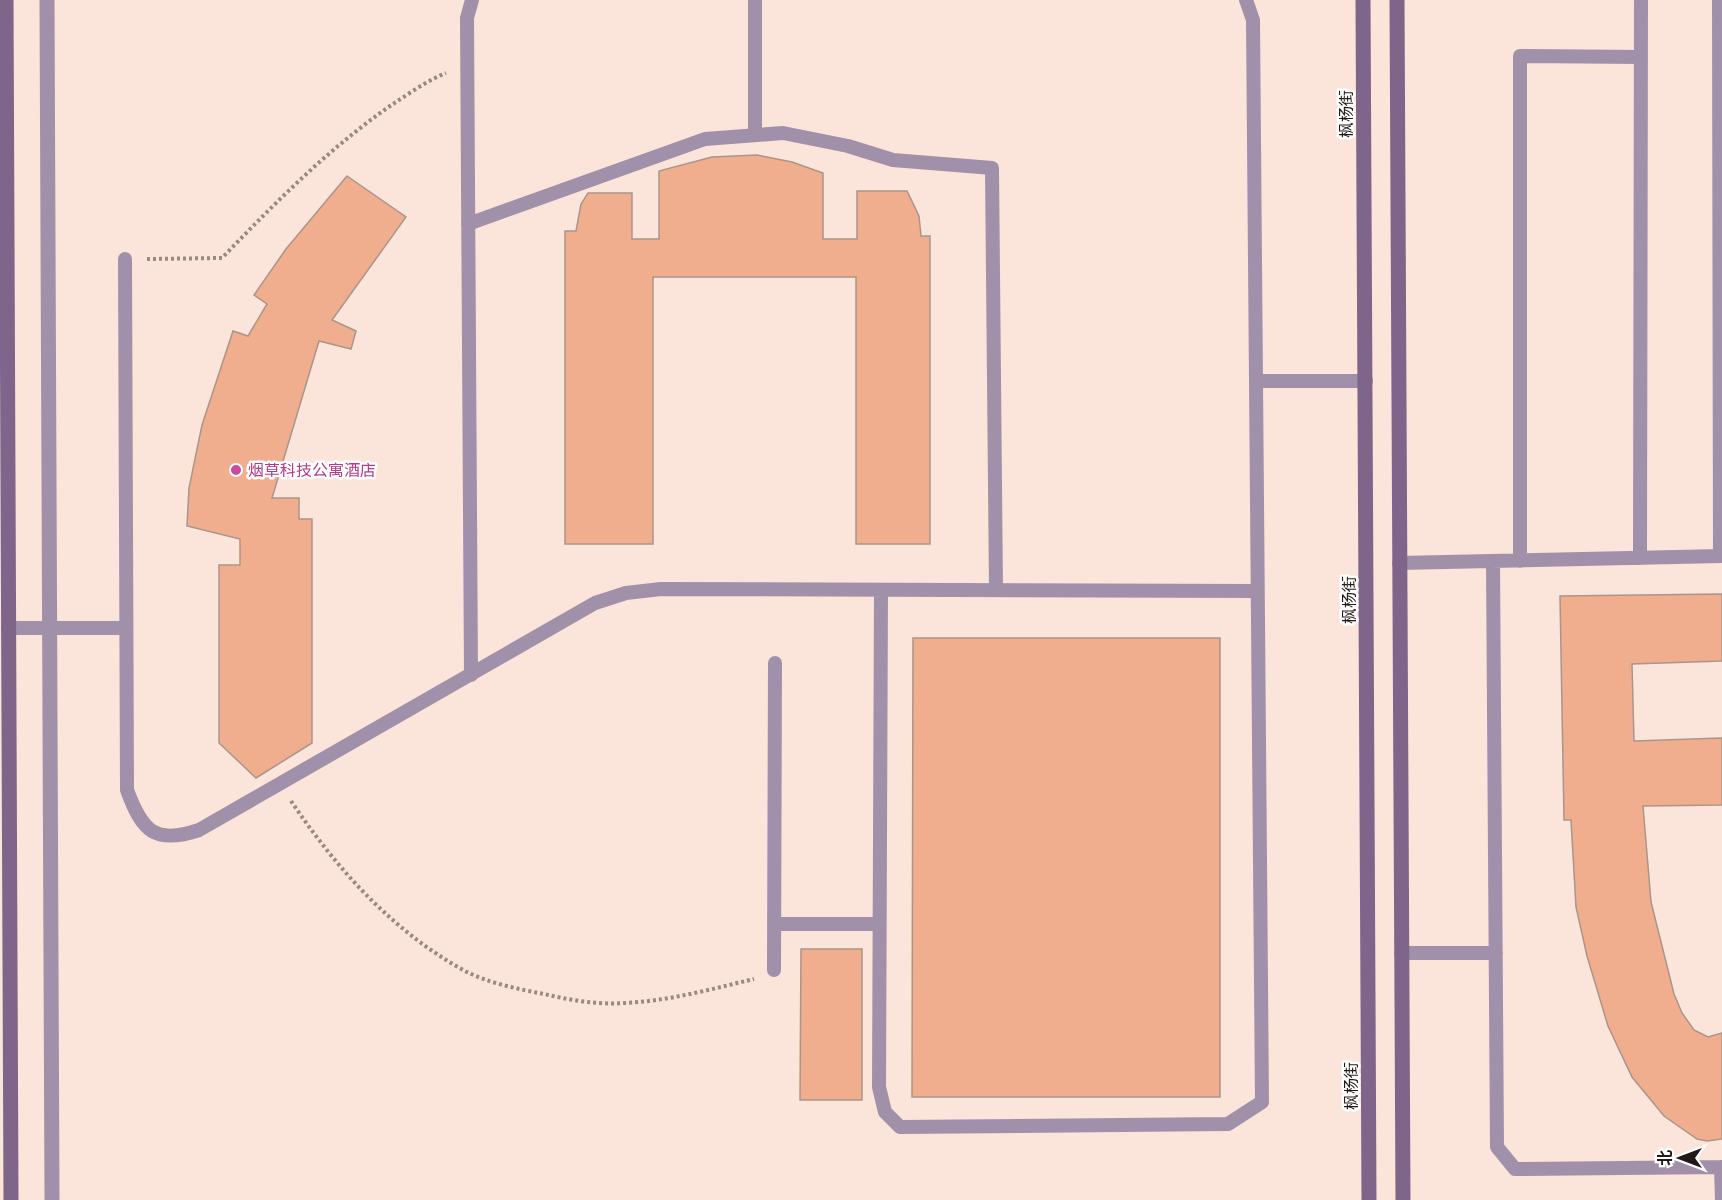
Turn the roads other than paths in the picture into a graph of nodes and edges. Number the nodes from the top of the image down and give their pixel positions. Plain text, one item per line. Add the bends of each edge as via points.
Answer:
1 (6, 0) edge
2 (47, 0) edge
3 (472, 0) edge
4 (754, 0) edge
5 (1246, 0) edge
6 (1364, 0) edge
7 (1397, 0) edge
8 (1641, 0) edge
9 (1719, 0) edge
10 (1641, 57) junction
11 (754, 134) junction
12 (468, 224) junction
13 (125, 259) road end
14 (1256, 381) junction
15 (1366, 381) junction
16 (1721, 556) edge
17 (1640, 558) junction
18 (1493, 561) junction
19 (1520, 561) junction
20 (1399, 564) junction
21 (880, 590) junction
22 (996, 590) junction
23 (1257, 591) junction
24 (8, 628) junction
25 (50, 628) junction
26 (126, 628) junction
27 (775, 663) dead end
28 (471, 675) junction
29 (774, 924) junction
30 (879, 924) junction
31 (1401, 953) junction
32 (1496, 953) junction
33 (774, 970) road end
34 (1722, 1167) edge
35 (11, 1200) edge
36 (52, 1200) edge
37 (1369, 1200) edge
38 (1402, 1200) edge
39 (1722, 1200) edge

1 - 24 street
2 - 25 street
3 - 12 lane via 467,18
4 - 11 lane
5 - 14 lane via 1253,20
6 - 15 street, 枫杨街
7 - 20 street
8 - 10 lane
9 - 16 lane
10 - 17 lane
10 - 19 lane via 1520,56
11 - 12 lane via 705,139
11 - 22 lane via 783,133 915,163 992,168
12 - 28 lane
13 - 26 lane
14 - 15 lane
14 - 23 lane
15 - 37 street, 枫杨街
16 - 17 lane
17 - 19 lane
18 - 19 lane
18 - 20 lane
18 - 32 lane
20 - 31 street
21 - 22 lane
21 - 28 lane via 661,589 626,593 595,603
21 - 30 lane
22 - 23 lane
23 - 30 lane via 1262,1102 1228,1124 900,1126 885,1112 879,1087
24 - 25 lane
24 - 35 street
25 - 26 lane
25 - 36 street
26 - 28 lane via 127,790 135,814 149,832 164,837 199,830
27 - 29 lane
29 - 30 lane
29 - 33 lane
31 - 32 lane
31 - 38 street
32 - 34 lane via 1497,1147 1515,1169
34 - 39 lane

